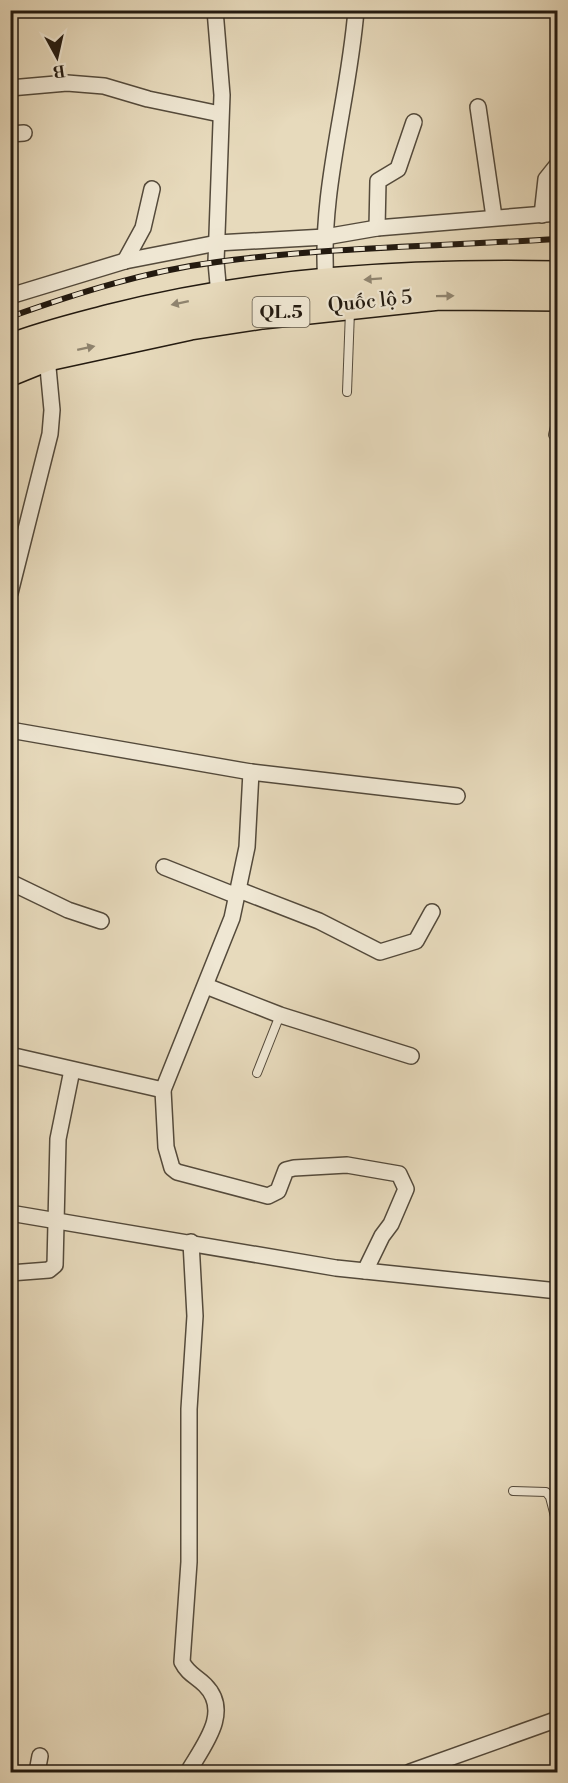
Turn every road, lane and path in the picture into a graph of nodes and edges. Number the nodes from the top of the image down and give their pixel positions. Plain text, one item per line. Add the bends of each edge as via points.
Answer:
1 (216, 10) edge
2 (356, 10) edge
3 (10, 88) edge
4 (478, 107) dead end
5 (220, 114) junction
6 (414, 122) dead end
7 (558, 164) edge
8 (152, 189) dead end
9 (558, 213) edge
10 (542, 214) junction
11 (494, 217) junction
12 (377, 228) junction
13 (325, 237) junction
14 (217, 243) junction
15 (125, 261) junction
16 (558, 275) edge
17 (326, 283) junction
18 (219, 295) junction
19 (10, 296) edge
20 (558, 297) edge
21 (350, 303) junction
22 (10, 348) edge
23 (47, 357) junction
24 (10, 372) edge
25 (347, 392) dead end
26 (558, 414) edge
27 (553, 435) dead end
28 (10, 593) edge
29 (10, 730) edge
30 (251, 772) junction
31 (457, 796) dead end
32 (164, 867) dead end
33 (10, 882) edge
34 (238, 893) junction
35 (432, 912) dead end
36 (101, 921) dead end
37 (206, 986) junction
38 (280, 1015) junction
39 (10, 1055) edge
40 (411, 1056) dead end
41 (72, 1070) junction
42 (257, 1073) dead end
43 (163, 1090) junction
44 (10, 1213) edge
45 (55, 1221) junction
46 (191, 1242) junction
47 (365, 1271) junction
48 (10, 1273) edge
49 (558, 1291) edge
50 (513, 1491) dead end
51 (558, 1528) edge
52 (558, 1719) edge
53 (40, 1756) dead end
54 (37, 1773) edge
55 (188, 1773) edge
56 (410, 1773) edge

1 - 5 street
2 - 13 street
3 - 5 street via 67,83 104,86
4 - 11 street
5 - 14 street
6 - 12 street via 398,169 378,181
7 - 10 street via 546,179
8 - 15 street via 142,228
9 - 10 street
10 - 11 street
11 - 12 street
12 - 13 street
13 - 14 street
13 - 17 street
14 - 15 street
14 - 18 street
15 - 19 street
16 -> 17 highway, Quốc lộ 5 / QL.5 via 417,276
17 - 18 highway, Quốc lộ 5 / QL.5
18 -> 22 highway, Quốc lộ 5 / QL.5 via 80,326
21 -> 20 highway, Quốc lộ 5 / QL.5 via 439,296
23 -> 21 highway, Quốc lộ 5 / QL.5 via 190,326
21 - 25 lane
23 - 24 highway, Quốc lộ 5 / QL.5
23 - 28 street via 50,434
26 - 27 lane
29 - 30 street
30 - 31 street
30 - 34 street via 248,847
32 - 34 street
33 - 36 street
34 - 35 street via 319,921 380,952 416,941
34 - 37 street
37 - 38 street
37 - 43 street
38 - 40 street
38 - 42 lane
39 - 41 street
41 - 43 street
41 - 45 street via 58,1139
43 - 47 street via 166,1148 177,1172 268,1196 278,1191 286,1170 294,1168 347,1165 399,1174 406,1189 402,1202
44 - 45 street
45 - 46 street
45 - 48 street via 53,1269
46 - 47 street
46 - 55 street via 195,1316 189,1409 189,1562 182,1662 190,1675 215,1697 218,1713
47 - 49 street
50 - 51 lane via 546,1492
52 - 56 street
53 - 54 street

